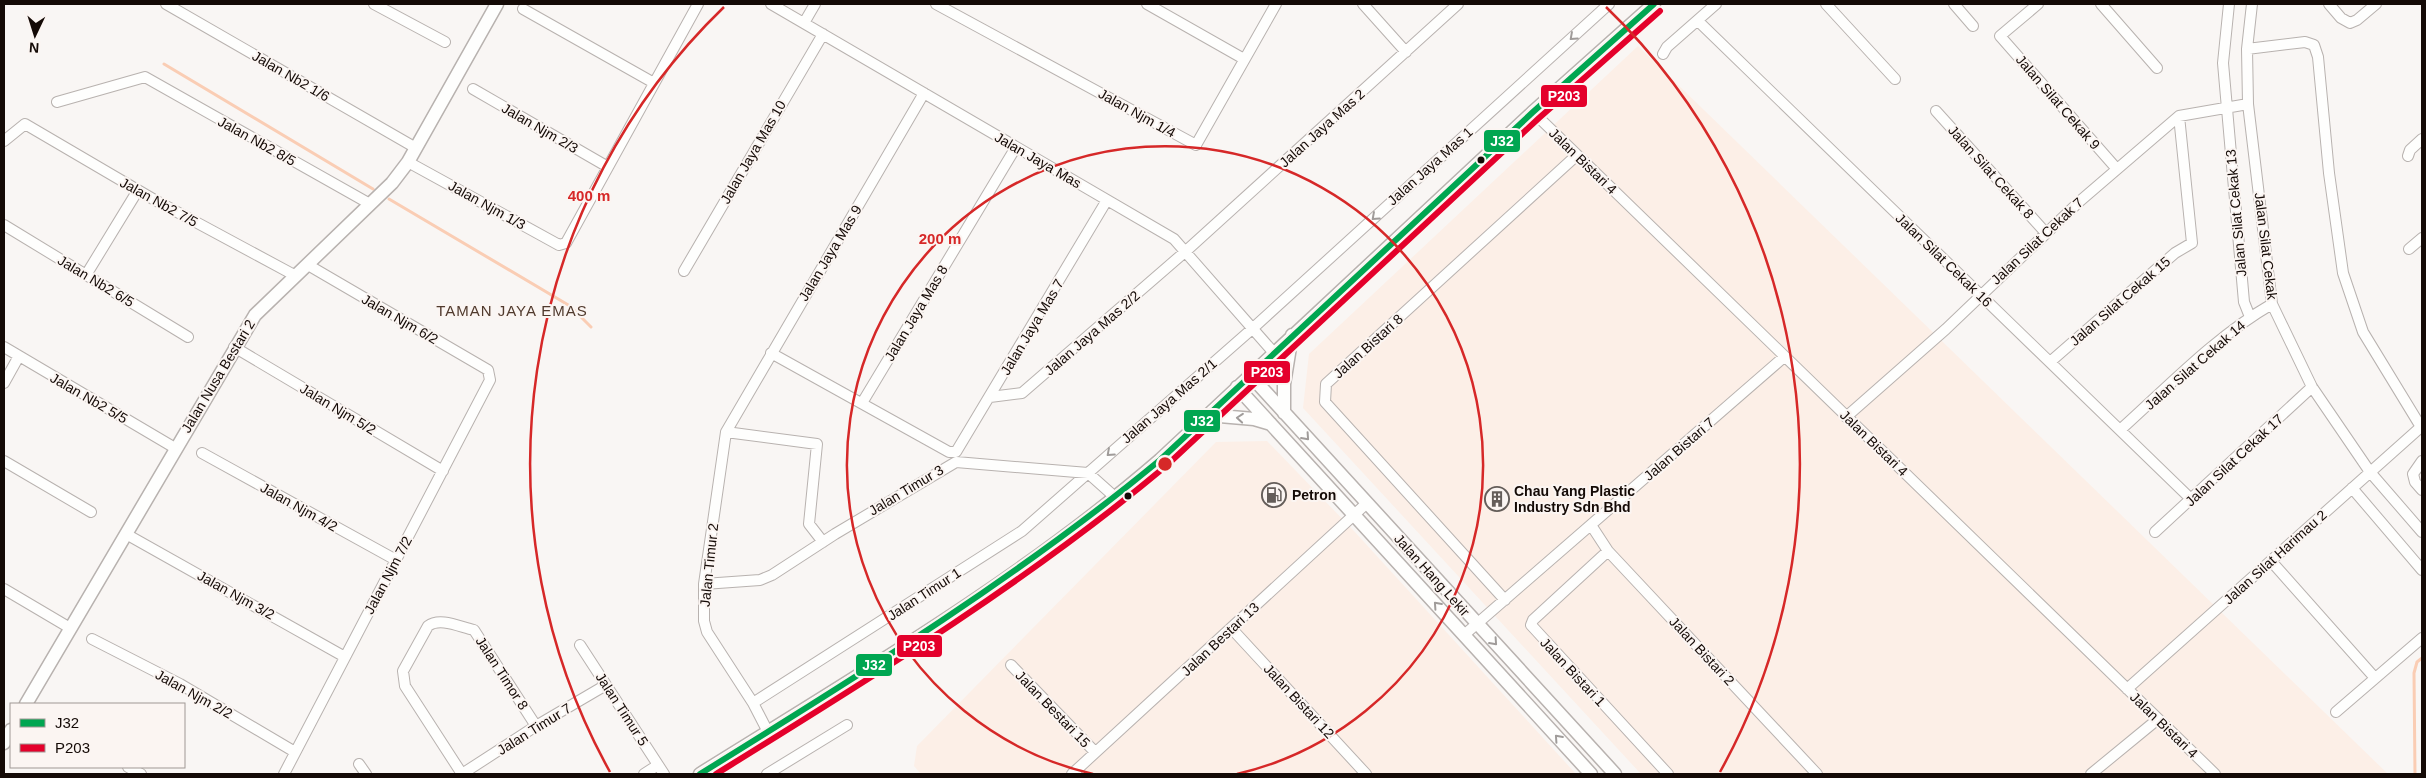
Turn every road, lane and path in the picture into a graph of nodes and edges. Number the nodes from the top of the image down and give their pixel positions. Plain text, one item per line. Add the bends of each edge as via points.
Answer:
1 (166, 4) edge
2 (374, 4) edge
3 (497, 4) edge
4 (698, 4) edge
5 (771, 4) edge
6 (815, 4) edge
7 (936, 4) edge
8 (1147, 4) edge
9 (1276, 4) edge
10 (1363, 4) edge
11 (1458, 4) edge
12 (1609, 4) edge
13 (1654, 4) edge
14 (1716, 4) edge
15 (1826, 4) edge
16 (1954, 4) edge
17 (2038, 4) edge
18 (2101, 4) edge
19 (2229, 4) edge
20 (2252, 4) edge
21 (2330, 4) edge
22 (2376, 4) edge
23 (523, 9) dead end
24 (1698, 20) junction
25 (804, 23) junction
26 (1973, 26) dead end
27 (823, 34) junction
28 (445, 42) dead end
29 (2247, 48) junction
30 (1406, 52) junction
31 (1663, 54) dead end
32 (1244, 59) junction
33 (2156, 68) dead end
34 (1895, 78) dead end
35 (654, 83) junction
36 (473, 89) dead end
37 (924, 93) junction
38 (57, 102) dead end
39 (2248, 104) junction
40 (2226, 109) junction
41 (1936, 111) dead end
42 (1533, 112) junction
43 (2179, 116) junction
44 (2422, 139) edge
45 (4, 141) edge
46 (1016, 147) junction
47 (416, 148) junction
48 (1577, 155) junction
49 (2408, 156) dead end
50 (408, 162) junction
51 (608, 167) junction
52 (2116, 168) junction
53 (138, 190) junction
54 (1107, 200) junction
55 (370, 204) junction
56 (4, 225) edge
57 (2045, 232) junction
58 (2422, 238) edge
59 (2409, 249) dead end
60 (1186, 251) junction
61 (308, 265) junction
62 (684, 271) dead end
63 (86, 275) junction
64 (296, 276) junction
65 (1981, 295) junction
66 (2272, 304) junction
67 (2250, 317) junction
68 (1252, 329) junction
69 (1292, 335) junction
70 (188, 337) dead end
71 (4, 347) edge
72 (234, 347) junction
73 (772, 353) junction
74 (1274, 353) junction
75 (19, 356) junction
76 (1784, 357) junction
77 (2050, 362) junction
78 (490, 375) joint
79 (1250, 375) junction
80 (4, 383) edge
81 (1237, 387) junction
82 (2312, 387) junction
83 (990, 397) junction
84 (862, 403) junction
85 (1284, 413) junction
86 (736, 414) joint
87 (1208, 415) junction
88 (1846, 417) junction
89 (1271, 424) junction
90 (2422, 426) edge
91 (2120, 430) junction
92 (726, 432) junction
93 (175, 448) junction
94 (202, 453) dead end
95 (4, 461) edge
96 (2422, 461) edge
97 (443, 471) junction
98 (2370, 472) junction
99 (1088, 473) junction
100 (2352, 488) junction
101 (2422, 490) edge
102 (1116, 498) junction
103 (2191, 499) junction
104 (1367, 503) junction
105 (91, 512) dead end
106 (1354, 514) junction
107 (1591, 525) junction
108 (2156, 532) dead end
109 (2422, 532) edge
110 (126, 534) junction
111 (822, 542) junction
112 (1608, 551) junction
113 (396, 560) junction
114 (2270, 561) junction
115 (2422, 570) edge
116 (704, 584) junction
117 (4, 589) edge
118 (1505, 600) junction
119 (1477, 624) junction
120 (70, 628) junction
121 (1232, 629) junction
122 (1464, 635) junction
123 (2422, 638) edge
124 (92, 639) dead end
125 (580, 645) dead end
126 (345, 657) junction
127 (1011, 665) dead end
128 (2375, 678) junction
129 (606, 685) junction
130 (2127, 689) junction
131 (27, 703) edge
132 (753, 703) junction
133 (2336, 712) dead end
134 (2158, 719) junction
135 (848, 725) dead end
136 (536, 726) junction
137 (768, 732) junction
138 (295, 752) junction
139 (1095, 752) junction
140 (358, 764) dead end
141 (130, 768) edge
142 (661, 770) edge
143 (141, 774) edge
144 (284, 774) edge
145 (366, 774) edge
146 (462, 774) edge
147 (644, 774) edge
148 (700, 774) edge
149 (767, 774) edge
150 (1072, 774) edge
151 (1366, 774) edge
152 (1591, 774) edge
153 (1615, 774) edge
154 (1668, 774) edge
155 (1817, 774) edge
156 (2091, 774) edge
157 (2215, 774) edge

1 - 47 street, Jalan Nb2 1/6
2 - 28 street
3 - 47 street, Jalan Nusa Bestari 2
4 - 35 street
5 - 25 street, Jalan Jaya Mas
6 - 25 street
7 - 32 street, Jalan Njm 1/4 via 1196,145
8 - 32 street
9 - 32 street, Jalan Njm 1/4
10 - 30 street
11 - 30 street, Jalan Jaya Mas 2
12 -> 68 street, Jalan Jaya Mas 1
13 - 42 street
14 - 24 street
15 - 34 street
16 - 26 street
17 - 52 street, Jalan Silat Cekak 9 via 2000,36
18 - 33 street
19 - 40 street, Jalan Silat Cekak 13 via 2223,63
20 - 29 street, Jalan Silat Cekak
21 - 22 street via 2341,18 2350,23
23 - 35 street
24 - 31 street via 1667,46
24 - 65 street, Jalan Silat Cekak 16
25 - 27 street, Jalan Jaya Mas
27 - 37 street, Jalan Jaya Mas
27 - 62 street, Jalan Jaya Mas 10
29 - 39 street, Jalan Silat Cekak
29 - 90 street via 2305,42 2314,45 2318,57 2342,273 2363,332
30 - 60 street, Jalan Jaya Mas 2
35 - 51 street
36 - 51 street, Jalan Njm 2/3
37 - 46 street, Jalan Jaya Mas
37 - 73 street, Jalan Jaya Mas 9
38 - 55 street, Jalan Nb2 8/5 via 145,77
39 - 40 street
39 - 66 street, Jalan Silat Cekak
40 - 43 street
40 - 67 street, Jalan Silat Cekak 13 via 2244,302
41 - 57 street, Jalan Silat Cekak 8
42 - 48 street, Jalan Bistari 4
42 - 69 street
43 - 52 street, Jalan Silat Cekak 7
43 - 77 street, Jalan Silat Cekak 15 via 2192,242 2175,253
44 - 49 street
45 - 53 street, Jalan Nb2 7/5 via 25,124
46 - 54 street, Jalan Jaya Mas
46 - 84 street, Jalan Jaya Mas 8
47 - 50 street, Jalan Nusa Bestari 2
48 - 76 street, Jalan Bistari 4
48 - 118 street, Jalan Bistari 8 via 1326,384 1324,391 1325,402
50 - 51 street, Jalan Njm 1/3 via 559,245 566,243
50 - 55 street, Jalan Nusa Bestari 2
52 - 57 street, Jalan Silat Cekak 7
53 - 63 street
53 - 64 street, Jalan Nb2 7/5
54 - 60 street, Jalan Jaya Mas via 1174,240
54 - 83 street, Jalan Jaya Mas 7
55 - 61 street, Jalan Nusa Bestari 2
56 - 63 street, Jalan Nb2 6/5
57 - 65 street, Jalan Silat Cekak 7
58 - 59 street
60 - 68 street, Jalan Jaya Mas
60 - 83 street, Jalan Jaya Mas 2/2 via 1022,394
61 - 64 street, Jalan Nusa Bestari 2
61 - 78 street, Jalan Njm 6/2 via 488,370
63 - 70 street, Jalan Nb2 6/5
64 - 72 street, Jalan Nusa Bestari 2 via 255,315
65 - 77 street, Jalan Silat Cekak 16
65 - 88 street, Jalan Silat Cekak 7
66 - 67 street, Jalan Silat Cekak 14
66 - 82 street, Jalan Silat Cekak
67 - 91 street, Jalan Silat Cekak 14
68 - 74 street, Jalan Jaya Mas
68 -> 99 street, Jalan Jaya Mas 2/1
69 - 74 street
69 - 85 street via 1284,384
71 - 75 street, Jalan Nb2 5/5
72 - 93 street, Jalan Nusa Bestari 2
72 - 97 street, Jalan Njm 5/2
73 - 84 street
73 - 86 street, Jalan Jaya Mas 9
74 - 79 street
75 - 80 street
75 - 93 street, Jalan Nb2 5/5
76 - 88 street, Jalan Bistari 4
76 - 107 street, Jalan Bistari 7
77 - 91 street, Jalan Silat Cekak 16
78 - 97 street, Jalan Njm 7/2
79 - 81 street
79 - 85 street, Jalan Hang Lekir
81 - 87 street
81 - 89 street, Jalan Hang Lekir
82 - 98 street, Jalan Silat Cekak
82 - 103 street, Jalan Silat Cekak 17
83 - 84 street, Jalan Jaya Mas 7 via 956,452 949,452
85 -> 104 street, Jalan Hang Lekir
86 - 92 street, Jalan Timur 2
89 -> 87 street via 1254,419
87 - 102 street
88 - 130 street, Jalan Bistari 4
89 - 106 street, Jalan Hang Lekir
90 - 98 street, Jalan Silat Harimau 2
91 - 103 street, Jalan Silat Cekak 16
92 - 111 street via 817,444 809,524
92 - 116 street, Jalan Timur 2
93 - 110 street, Jalan Nusa Bestari 2
94 - 113 street, Jalan Njm 4/2
95 - 105 street
96 - 101 street via 2413,474
97 - 113 street, Jalan Njm 7/2
98 - 100 street, Jalan Silat Harimau 2
98 - 109 street, Jalan Silat Cekak
99 - 102 street
99 - 111 street, Jalan Timur 3 via 956,462
99 - 132 street, Jalan Timur 1 via 1022,530
100 - 114 street, Jalan Silat Harimau 2
100 - 115 street
102 - 137 street via 1005,581
103 - 108 street, Jalan Silat Cekak 17
104 - 106 street, Jalan Bestari 13
104 - 119 street, Jalan Hang Lekir
106 - 121 street, Jalan Bestari 13
122 -> 106 street, Jalan Hang Lekir
107 - 112 street, Jalan Bistari 2
107 - 118 street, Jalan Bistari 7
110 - 120 street, Jalan Nusa Bestari 2
110 - 126 street, Jalan Njm 3/2
111 - 116 street, Jalan Timur 3 via 765,578
112 - 154 street, Jalan Bistari 1 via 1531,625
112 - 155 street, Jalan Bistari 2
113 - 126 street, Jalan Njm 7/2
114 - 128 street
114 - 130 street, Jalan Silat Harimau 2
116 - 132 street, Jalan Timur 2 via 705,626
117 - 120 street
118 - 119 street
119 - 122 street
119 -> 153 street, Jalan Hang Lekir
120 - 131 street, Jalan Nusa Bestari 2
121 - 139 street, Jalan Bestari 13
121 - 151 street, Jalan Bistari 12
152 -> 122 street, Jalan Hang Lekir
123 - 128 street
124 - 138 street, Jalan Njm 2/2 via 180,684
125 - 129 street, Jalan Timur 5
126 - 138 street, Jalan Njm 7/2
127 - 139 street, Jalan Bestari 15
128 - 133 street
129 - 136 street, Jalan Timur 7
129 - 142 street, Jalan Timur 5
130 - 134 street, Jalan Bistari 4
132 - 137 street, Jalan Timur 2
134 - 156 street
134 - 157 street, Jalan Bistari 4
135 - 149 street
136 - 146 street, Jalan Timur 7
136 - 146 street, Jalan Timor 8 via 474,630 441,622 428,626 403,671 403,679
137 - 148 street
138 - 144 street, Jalan Njm 7/2
139 - 150 street, Jalan Bestari 13
140 - 145 street
141 - 143 street
142 - 147 street

